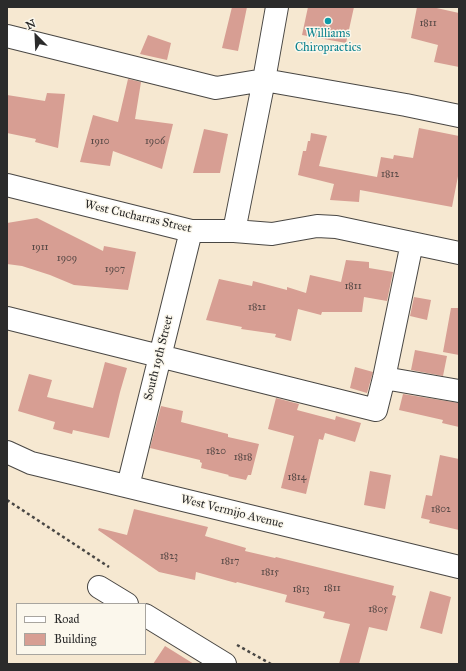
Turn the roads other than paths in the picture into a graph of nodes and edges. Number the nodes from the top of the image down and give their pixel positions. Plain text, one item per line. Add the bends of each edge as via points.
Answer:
1 (277, 7) edge
2 (7, 36) edge
3 (264, 80) junction
4 (459, 116) edge
5 (7, 185) edge
6 (190, 230) junction
7 (234, 231) junction
8 (412, 243) junction
9 (459, 253) edge
10 (7, 318) edge
11 (159, 356) junction
12 (384, 378) junction
13 (459, 391) edge
14 (7, 452) edge
15 (128, 486) junction
16 (459, 567) edge
17 (99, 587) dead end
18 (124, 603) edge
19 (146, 616) edge
20 (226, 664) edge

1 - 3 street
2 - 3 street via 216,88
3 - 4 street
3 - 7 street
5 - 6 street, West Cucharras Street
6 - 7 street, West Cucharras Street
6 - 11 street, South 19th Street
7 - 8 street, West Cucharras Street via 272,234 317,226 336,226
8 - 9 street, West Cucharras Street
8 - 12 street
10 - 11 street
11 - 12 street via 376,410
11 - 15 street, South 19th Street
12 - 13 street
14 - 15 street, West Vermijo Avenue via 31,463
15 - 16 street, West Vermijo Avenue
17 - 18 street
19 - 20 street

